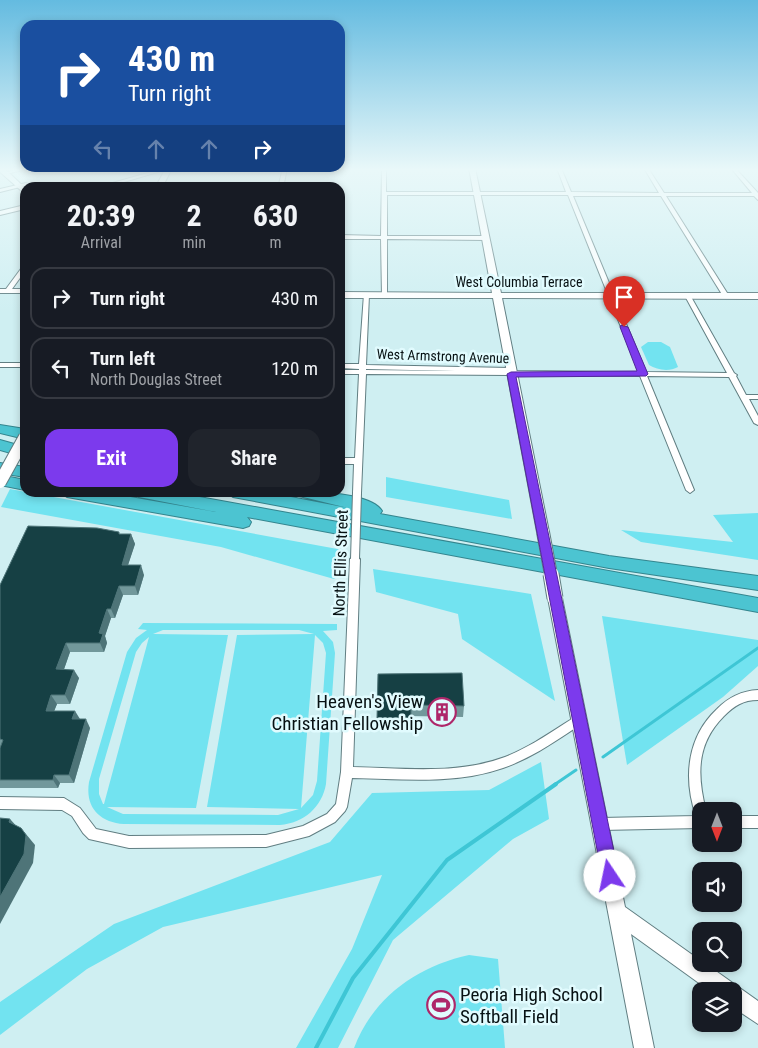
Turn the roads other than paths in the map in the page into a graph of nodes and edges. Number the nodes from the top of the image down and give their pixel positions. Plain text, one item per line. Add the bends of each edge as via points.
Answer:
1 (384, 217) edge
2 (482, 217) edge
3 (578, 217) edge
4 (676, 217) edge
5 (345, 237) edge
6 (384, 237) junction
7 (486, 238) junction
8 (20, 274) edge
9 (0, 291) edge
10 (8, 291) junction
11 (20, 292) edge
12 (345, 295) edge
13 (366, 295) junction
14 (384, 295) junction
15 (497, 296) junction
16 (611, 296) junction
17 (688, 296) junction
18 (726, 296) junction
19 (758, 296) edge
20 (0, 365) edge
21 (20, 366) edge
22 (345, 367) edge
23 (362, 369) junction
24 (345, 371) edge
25 (511, 372) junction
26 (643, 374) junction
27 (733, 375) junction
28 (744, 397) junction
29 (758, 397) edge
30 (758, 423) edge
31 (0, 429) edge
32 (20, 434) edge
33 (20, 444) edge
34 (0, 447) edge
35 (20, 451) edge
36 (345, 461) edge
37 (358, 462) junction
38 (0, 468) edge
39 (20, 471) edge
40 (0, 481) edge
41 (20, 483) edge
42 (690, 490) dead end
43 (97, 497) edge
44 (167, 497) edge
45 (259, 497) edge
46 (326, 497) edge
47 (401, 524) junction
48 (469, 551) junction
49 (758, 582) edge
50 (758, 605) edge
51 (758, 695) edge
52 (579, 720) junction
53 (347, 772) junction
54 (698, 802) edge
55 (0, 803) edge
56 (692, 822) edge
57 (742, 822) edge
58 (758, 822) edge
59 (601, 824) junction
60 (617, 912) junction
61 (714, 982) edge
62 (742, 1002) edge
63 (758, 1014) edge
64 (644, 1048) edge

1 - 6 street
2 - 7 main road
3 - 16 street
4 - 18 street
5 - 6 street
6 - 7 street
6 - 14 street
7 - 15 main road
8 - 10 street
9 - 10 street
10 - 11 street
12 - 13 main road, West Columbia Terrace
13 - 14 main road, West Columbia Terrace
13 - 23 street, North Ellis Street
14 - 15 main road, West Columbia Terrace
15 - 16 main road, West Columbia Terrace
15 - 25 main road
16 - 17 main road, West Columbia Terrace
16 - 26 street
17 - 18 main road, West Columbia Terrace
17 - 27 street
18 - 19 main road, West Columbia Terrace
20 - 21 street
22 - 23 street, West Armstrong Avenue
23 - 24 street, West Armstrong Avenue
23 - 25 street, West Armstrong Avenue
23 - 37 street, North Ellis Street
25 - 26 street, West Armstrong Avenue
25 - 52 main road, bridge
26 - 27 street, West Armstrong Avenue
26 - 42 street
27 - 28 street
28 - 29 street
28 - 30 street
31 - 32 highway
33 - 40 main road, bridge
34 - 35 highway
36 - 37 street
37 - 53 street, North Ellis Street, bridge
38 - 39 highway
40 - 41 highway
43 - 48 highway via 387,545
44 - 48 highway
45 - 47 highway
46 - 47 highway via 364,506
47 - 49 highway via 638,567
48 - 50 highway
51 - 54 street via 734,700 714,718 699,740 693,773
52 - 53 street via 513,758 474,771 455,774
52 - 59 main road
53 - 55 street via 337,813 305,832 266,841 110,840 93,835 76,812 64,804
56 - 59 street
57 - 58 street
59 - 60 main road
60 - 61 main road
60 - 64 main road
62 - 63 main road

